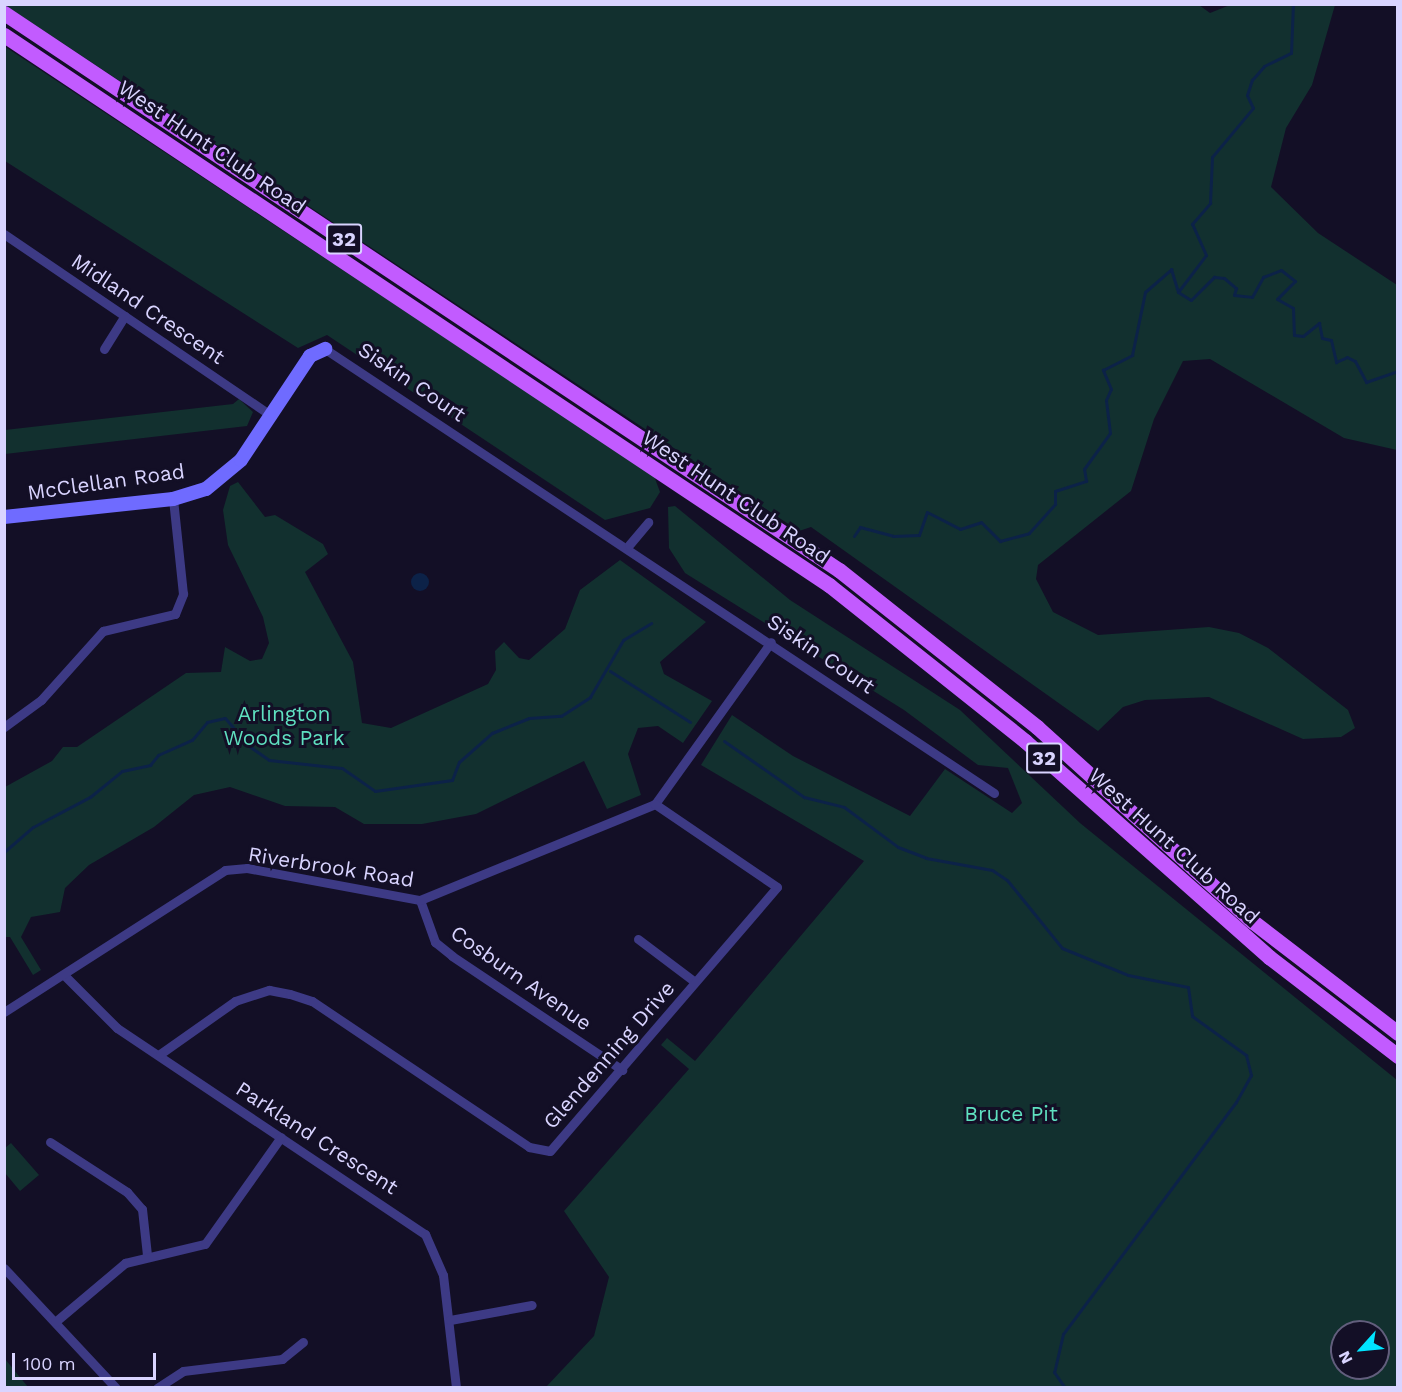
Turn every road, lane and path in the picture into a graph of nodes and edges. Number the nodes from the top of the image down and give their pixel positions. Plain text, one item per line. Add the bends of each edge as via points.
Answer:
1 (4, 13) edge
2 (4, 35) edge
3 (4, 234) edge
4 (125, 316) junction
5 (104, 349) dead end
6 (325, 349) joint
7 (272, 416) junction
8 (173, 499) junction
9 (4, 517) edge
10 (648, 522) dead end
11 (629, 546) junction
12 (771, 642) junction
13 (4, 728) edge
14 (994, 793) dead end
15 (656, 804) junction
16 (420, 900) junction
17 (638, 939) dead end
18 (64, 975) junction
19 (695, 982) junction
20 (4, 1012) edge
21 (1398, 1034) edge
22 (160, 1054) junction
23 (1398, 1056) edge
24 (622, 1070) junction
25 (280, 1137) junction
26 (50, 1142) dead end
27 (147, 1255) junction
28 (4, 1268) edge
29 (532, 1305) dead end
30 (450, 1320) junction
31 (55, 1322) junction
32 (303, 1342) dead end
33 (116, 1388) edge
34 (157, 1388) edge
35 (456, 1388) edge

1 - 21 main road, West Hunt Club Road / 32 via 839,570 1037,727 1252,921
2 - 23 main road, West Hunt Club Road / 32 via 829,585 1025,741 1261,951
3 - 4 street, Midland Crescent
4 - 5 street
4 - 7 street, Midland Crescent
6 - 7 street, McClellan Road via 310,356
6 - 11 street, Siskin Court
7 - 8 street, McClellan Road via 225,476
8 - 9 street, McClellan Road
8 - 13 street via 183,594 175,614 103,631 41,700
10 - 11 street
11 - 12 street, Siskin Court
12 - 14 street, Siskin Court
12 - 15 street
15 - 16 street, Riverbrook Road
15 - 19 street, Glendenning Drive via 777,887
16 - 18 street, Riverbrook Road via 247,868 225,870
16 - 24 street, Cosburn Avenue via 435,942
17 - 19 street
18 - 20 street, Riverbrook Road
18 - 22 street, Parkland Crescent via 117,1028
19 - 24 street, Glendenning Drive
22 - 24 street, Glendenning Drive via 236,1001 269,990 291,994 312,1001 530,1147 550,1151
22 - 25 street, Parkland Crescent
25 - 27 street via 205,1244
25 - 30 street, Parkland Crescent via 425,1234 437,1252
26 - 27 street via 127,1192 142,1209
27 - 31 street via 107,1275
28 - 31 street
29 - 30 street
30 - 35 street, Parkland Crescent
31 - 33 street
32 - 34 street via 282,1359 183,1371

